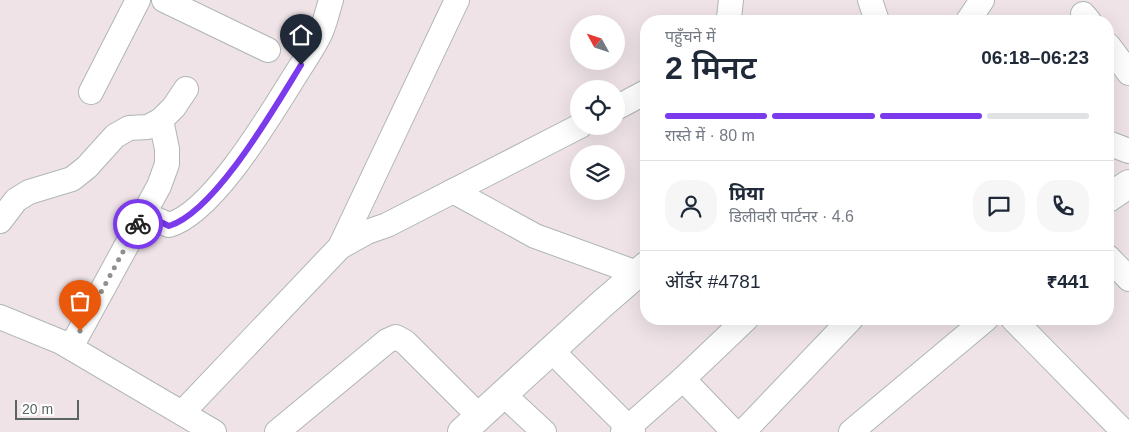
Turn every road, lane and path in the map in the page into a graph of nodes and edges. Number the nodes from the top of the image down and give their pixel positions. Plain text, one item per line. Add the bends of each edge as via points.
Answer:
1 (138, 0) edge
2 (164, 0) edge
3 (331, 0) edge
4 (457, 0) edge
5 (731, 0) edge
6 (982, 0) edge
7 (729, 15) edge
8 (972, 15) edge
9 (268, 50) dead end
10 (1114, 53) edge
11 (1129, 73) edge
12 (186, 89) dead end
13 (91, 92) dead end
14 (640, 95) edge
15 (625, 103) edge
16 (161, 120) junction
17 (570, 131) edge
18 (1114, 145) edge
19 (1129, 151) edge
20 (1129, 184) edge
21 (453, 192) junction
22 (1114, 194) edge
23 (144, 214) junction
24 (0, 221) edge
25 (340, 247) junction
26 (1114, 263) edge
27 (640, 269) edge
28 (640, 272) edge
29 (1129, 279) edge
30 (0, 317) edge
31 (740, 325) edge
32 (844, 325) edge
33 (979, 325) edge
34 (1019, 325) edge
35 (71, 348) junction
36 (551, 350) junction
37 (683, 379) junction
38 (503, 394) junction
39 (182, 413) junction
40 (470, 424) edge
41 (628, 430) edge
42 (214, 432) edge
43 (276, 432) edge
44 (544, 432) edge
45 (734, 432) edge
46 (742, 432) edge
47 (851, 432) edge
48 (1124, 432) edge

1 - 13 street
2 - 9 street
3 - 23 street via 320,35 231,172 192,214 178,223 169,226
4 - 25 street
5 - 7 street
6 - 8 street
10 - 11 street
12 - 16 street
14 - 15 street
16 - 23 street via 167,164
16 - 24 street via 148,127 129,128 115,136 72,179 29,192 16,200
17 - 21 street
18 - 19 street
20 - 22 main road
21 - 25 street
21 - 27 street via 535,236
23 - 35 street
25 - 39 street
26 - 29 street
28 - 36 main road
30 - 35 street
31 - 37 street
32 - 46 street
33 - 47 street
34 - 48 street
35 - 39 street
36 - 38 main road
36 - 41 street
37 - 41 street
37 - 45 street
38 - 40 main road
38 - 44 street
39 - 42 street
40 - 43 street via 405,342 396,337

